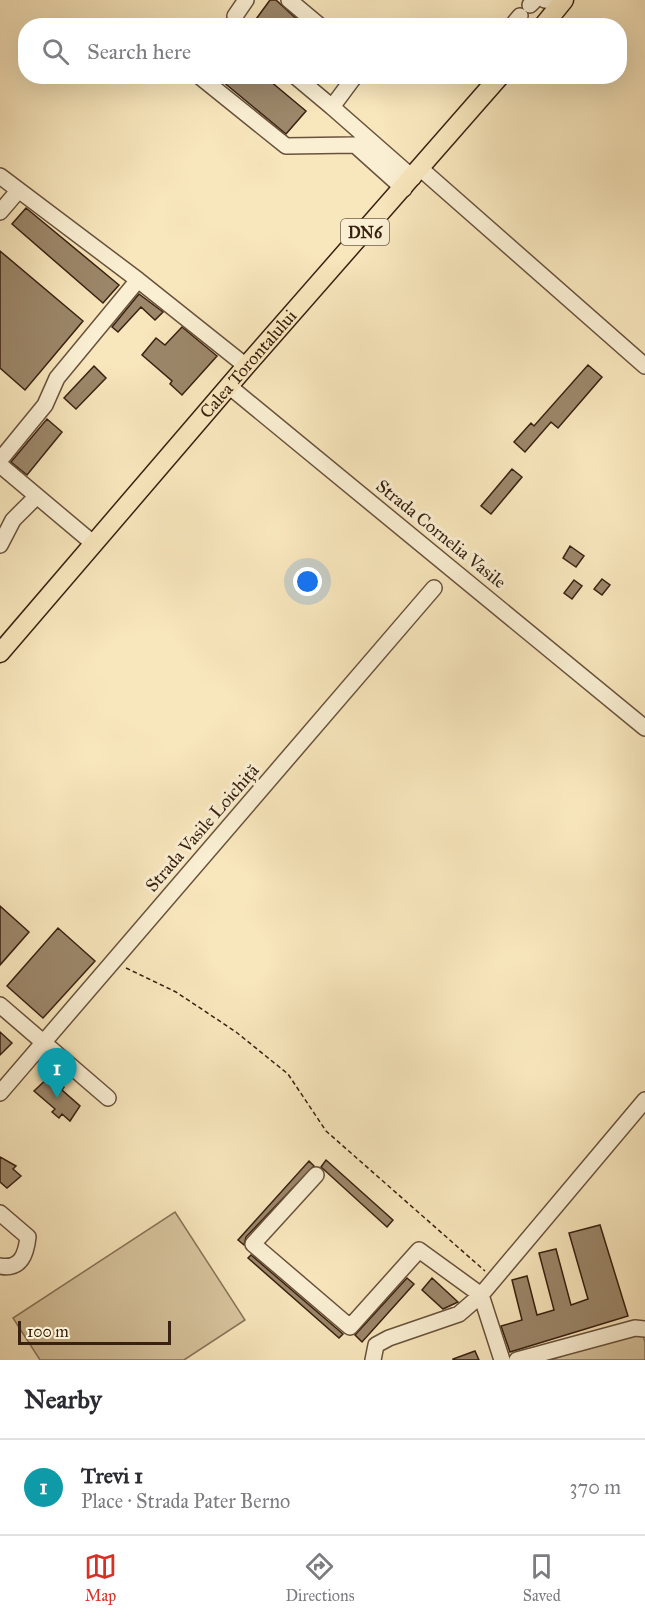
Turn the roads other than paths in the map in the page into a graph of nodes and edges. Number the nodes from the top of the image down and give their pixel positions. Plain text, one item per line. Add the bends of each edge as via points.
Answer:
1 (246, 0) edge
2 (289, 0) edge
3 (235, 18) edge
4 (310, 18) edge
5 (209, 84) edge
6 (305, 84) edge
7 (349, 84) edge
8 (493, 84) edge
9 (332, 107) junction
10 (0, 176) edge
11 (413, 178) junction
12 (18, 191) junction
13 (0, 212) edge
14 (138, 280) junction
15 (246, 366) junction
16 (645, 366) edge
17 (230, 387) junction
18 (0, 463) edge
19 (36, 496) junction
20 (94, 544) junction
21 (0, 545) edge
22 (434, 588) dead end
23 (0, 652) edge
24 (645, 728) edge
25 (0, 1005) edge
26 (44, 1042) junction
27 (0, 1093) edge
28 (108, 1098) dead end
29 (645, 1100) edge
30 (316, 1175) dead end
31 (0, 1213) edge
32 (0, 1266) edge
33 (481, 1295) junction
34 (645, 1329) edge
35 (373, 1360) edge
36 (502, 1360) edge
37 (517, 1360) edge

1 - 3 street
2 - 4 street
5 - 11 street via 286,146 355,146
6 - 9 street
7 - 9 street
8 - 11 main road, Calea Torontalului / DN6
9 - 11 street
10 - 12 street
11 - 15 main road, Calea Torontalului / DN6
11 - 16 street
12 - 13 street
12 - 14 street
14 - 15 street
14 - 18 street via 57,378 45,405
15 - 17 main road, Calea Torontalului / DN6
17 - 20 main road, Calea Torontalului / DN6
17 - 24 street, Strada Cornelia Vasile
18 - 19 street
19 - 20 street
19 - 21 street via 13,520
20 - 23 main road, Calea Torontalului / DN6
22 - 26 street, Strada Vasile Loichiță
25 - 26 street
26 - 27 street, Strada Vasile Loichiță
26 - 28 street
29 - 33 street
30 - 33 street via 253,1244 350,1327 419,1250
31 - 32 street via 28,1237 23,1259 15,1265
33 - 35 street via 459,1314 376,1345
33 - 36 street
34 - 37 street via 636,1328

